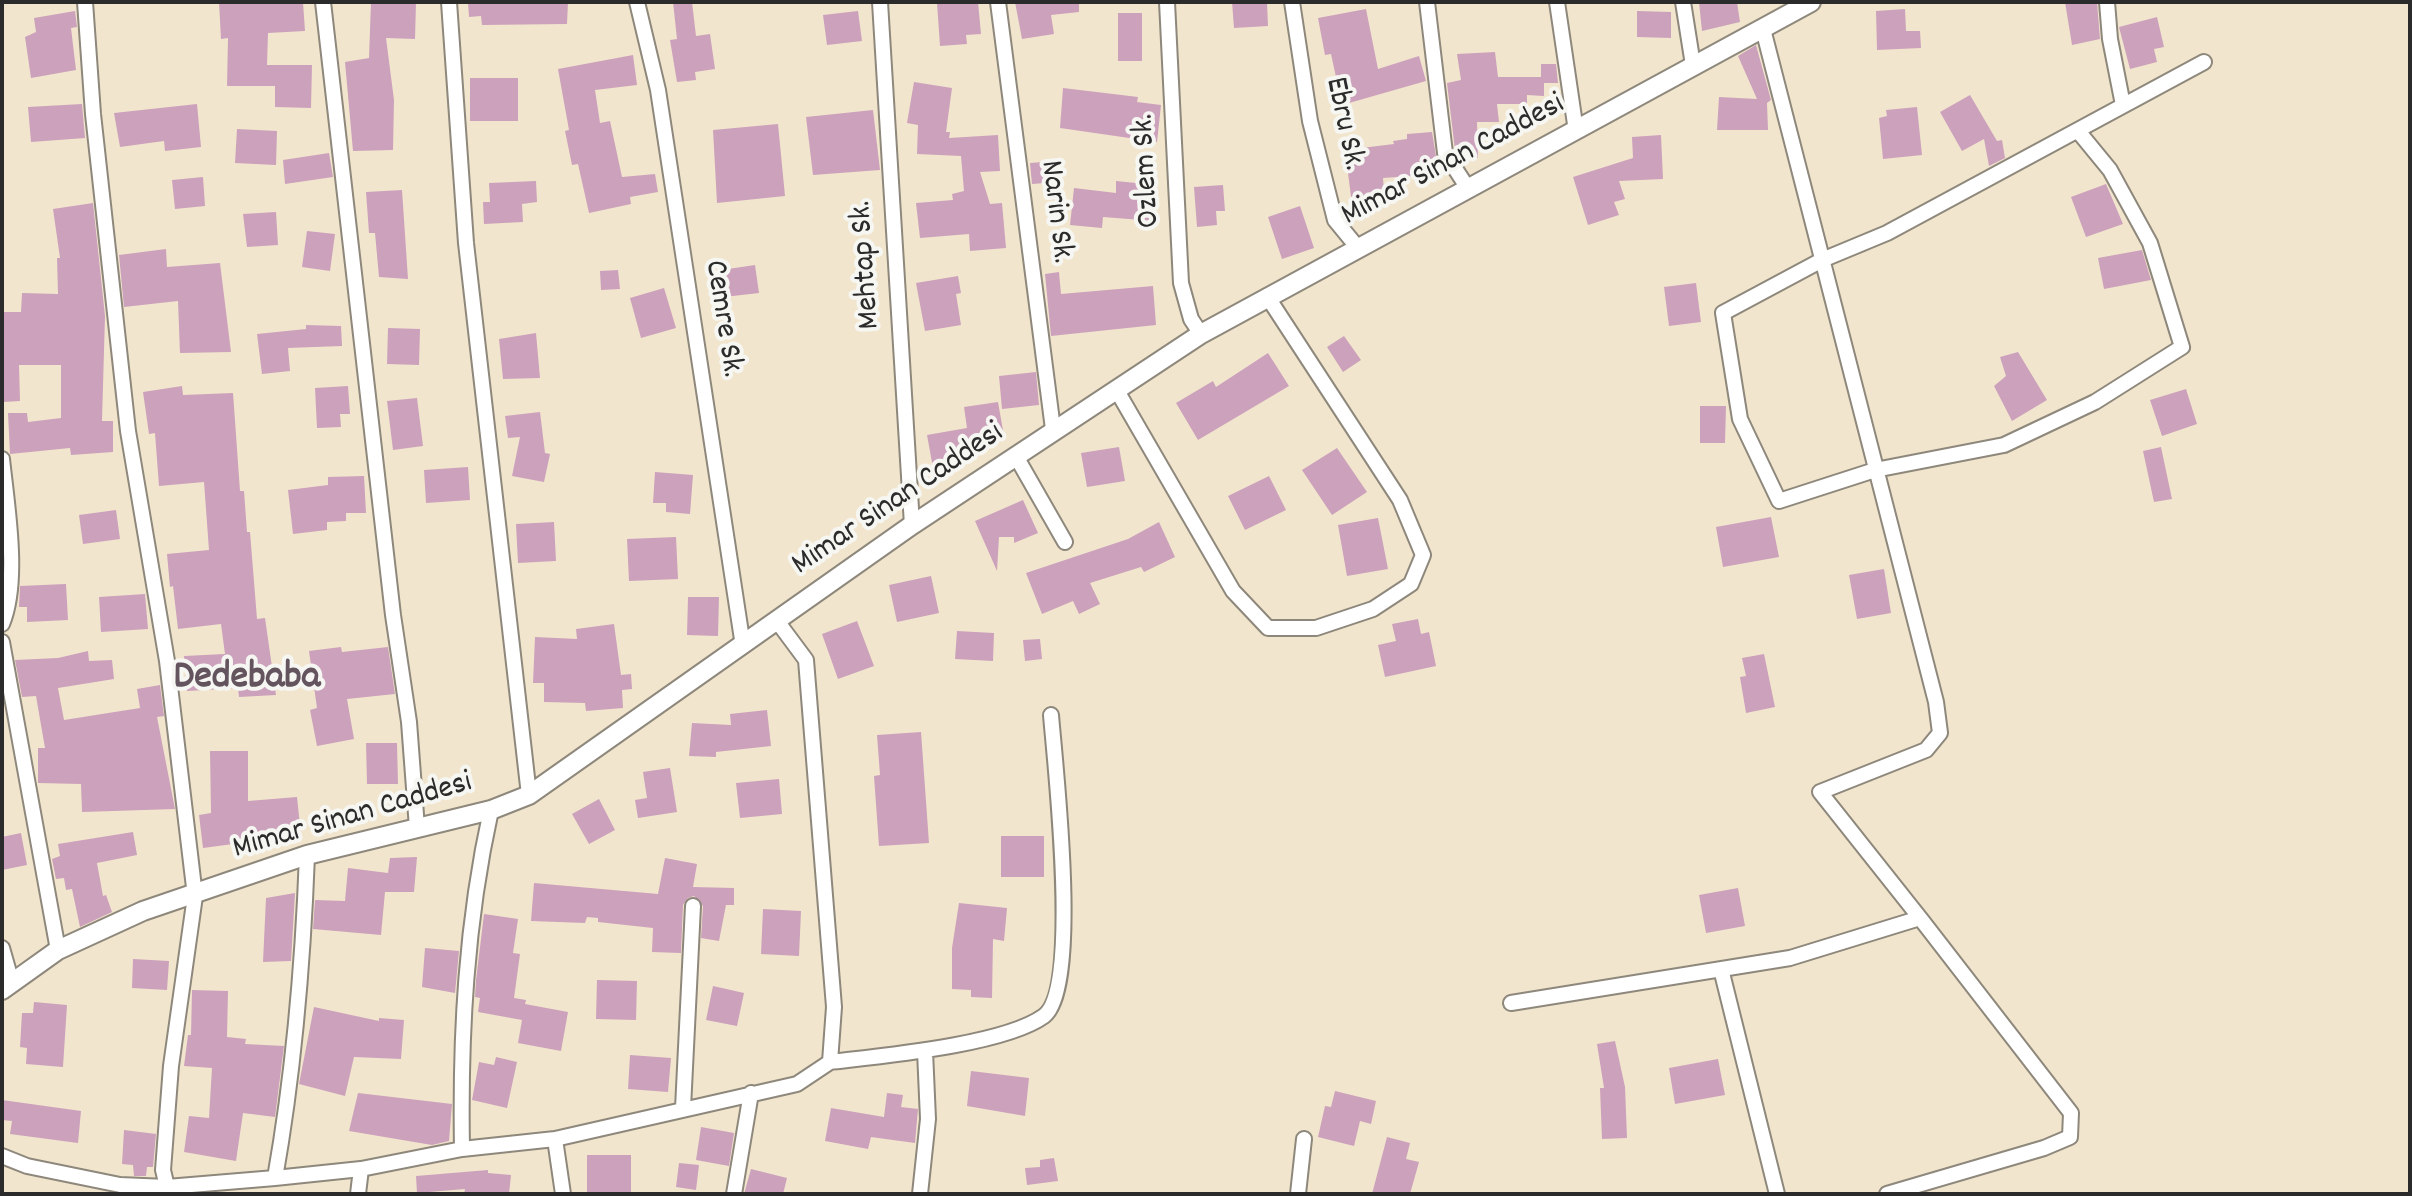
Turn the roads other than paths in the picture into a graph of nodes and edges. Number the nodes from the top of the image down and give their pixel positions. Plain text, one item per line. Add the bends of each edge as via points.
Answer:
1 (85, 2) edge
2 (323, 2) edge
3 (449, 2) edge
4 (637, 2) edge
5 (880, 2) edge
6 (998, 2) edge
7 (1167, 2) edge
8 (1292, 2) edge
9 (1427, 2) edge
10 (1557, 2) edge
11 (1683, 2) edge
12 (1811, 2) edge
13 (2107, 2) edge
14 (1763, 29) junction
15 (2204, 62) dead end
16 (1693, 65) junction
17 (2123, 105) junction
18 (1576, 131) junction
19 (2078, 131) junction
20 (1469, 190) junction
21 (1358, 248) junction
22 (1822, 260) junction
23 (1267, 296) junction
24 (1201, 334) junction
25 (1116, 389) junction
26 (1053, 429) junction
27 (1017, 458) junction
28 (2, 459) edge
29 (1875, 470) junction
30 (912, 525) junction
31 (1065, 542) dead end
32 (777, 621) junction
33 (2, 624) edge
34 (2, 642) edge
35 (743, 646) junction
36 (1051, 715) dead end
37 (529, 795) junction
38 (491, 810) junction
39 (417, 828) junction
40 (307, 855) junction
41 (195, 896) junction
42 (693, 906) dead end
43 (1920, 918) junction
44 (2, 948) edge
45 (58, 950) junction
46 (1721, 969) junction
47 (7, 986) edge
48 (1511, 1003) dead end
49 (925, 1051) junction
50 (830, 1062) junction
51 (751, 1093) junction
52 (683, 1108) junction
53 (555, 1139) junction
54 (1304, 1139) dead end
55 (462, 1149) junction
56 (2, 1156) edge
57 (361, 1169) junction
58 (275, 1178) junction
59 (167, 1187) junction
60 (119, 1190) edge
61 (358, 1194) edge
62 (563, 1194) edge
63 (734, 1194) edge
64 (920, 1194) edge
65 (1298, 1194) edge
66 (1777, 1194) edge
67 (1887, 1194) edge

1 - 41 street via 128,431 169,675
2 - 39 street via 409,722
3 - 37 street via 466,243
4 - 35 street, Cemre Sk. via 658,90
5 - 30 street, Mehtap Sk.
6 - 26 street, Narin Sk.
7 - 24 street, Ozlem Sk. via 1181,283
8 - 21 street, Ebru Sk. via 1310,121 1335,220
9 - 20 street via 1445,153
10 - 18 street
11 - 16 street
12 - 14 street, Mimar Sinan Caddesi
13 - 17 street
14 - 16 street, Mimar Sinan Caddesi
14 - 22 street
15 - 17 street
16 - 18 street, Mimar Sinan Caddesi
17 - 19 street
18 - 20 street, Mimar Sinan Caddesi
19 - 22 street via 1887,233
19 - 29 street via 2110,170 2150,243 2182,347 2095,402 2004,445
20 - 21 street, Mimar Sinan Caddesi
21 - 23 street, Mimar Sinan Caddesi
22 - 29 street
22 - 29 street via 1723,313 1740,419 1779,501
23 - 24 street, Mimar Sinan Caddesi
23 - 25 street via 1400,500 1423,555 1411,584 1373,609 1316,628 1268,628 1233,591
24 - 25 street, Mimar Sinan Caddesi
25 - 26 street, Mimar Sinan Caddesi
26 - 27 street, Mimar Sinan Caddesi
27 - 30 street, Mimar Sinan Caddesi
27 - 31 street
28 - 33 street via 10,605
29 - 43 street via 1940,733 1926,750 1820,792
30 - 32 street, Mimar Sinan Caddesi
32 - 35 street, Mimar Sinan Caddesi
32 - 50 street via 806,660 834,1007
34 - 45 street
35 - 37 street, Mimar Sinan Caddesi
36 - 49 street via 1065,903 1058,991 1047,1014 1025,1027
37 - 38 street, Mimar Sinan Caddesi
38 - 39 street, Mimar Sinan Caddesi
38 - 55 street via 470,920 463,993
39 - 40 street, Mimar Sinan Caddesi
40 - 41 street, Mimar Sinan Caddesi
40 - 58 street via 302,976
41 - 45 street, Mimar Sinan Caddesi via 143,911
41 - 59 street via 171,1066 163,1170
42 - 52 street
43 - 46 street via 1790,958
43 - 67 street via 2071,1113 2070,1137
44 - 47 street
45 - 47 street, Mimar Sinan Caddesi
46 - 48 street
46 - 66 street
49 - 50 street
49 - 64 street via 928,1119
50 - 51 street via 797,1084
51 - 52 street
51 - 63 street
52 - 53 street
53 - 55 street
53 - 62 street
54 - 65 street
55 - 57 street
56 - 60 street
57 - 58 street
57 - 61 street
58 - 59 street
59 - 60 street

